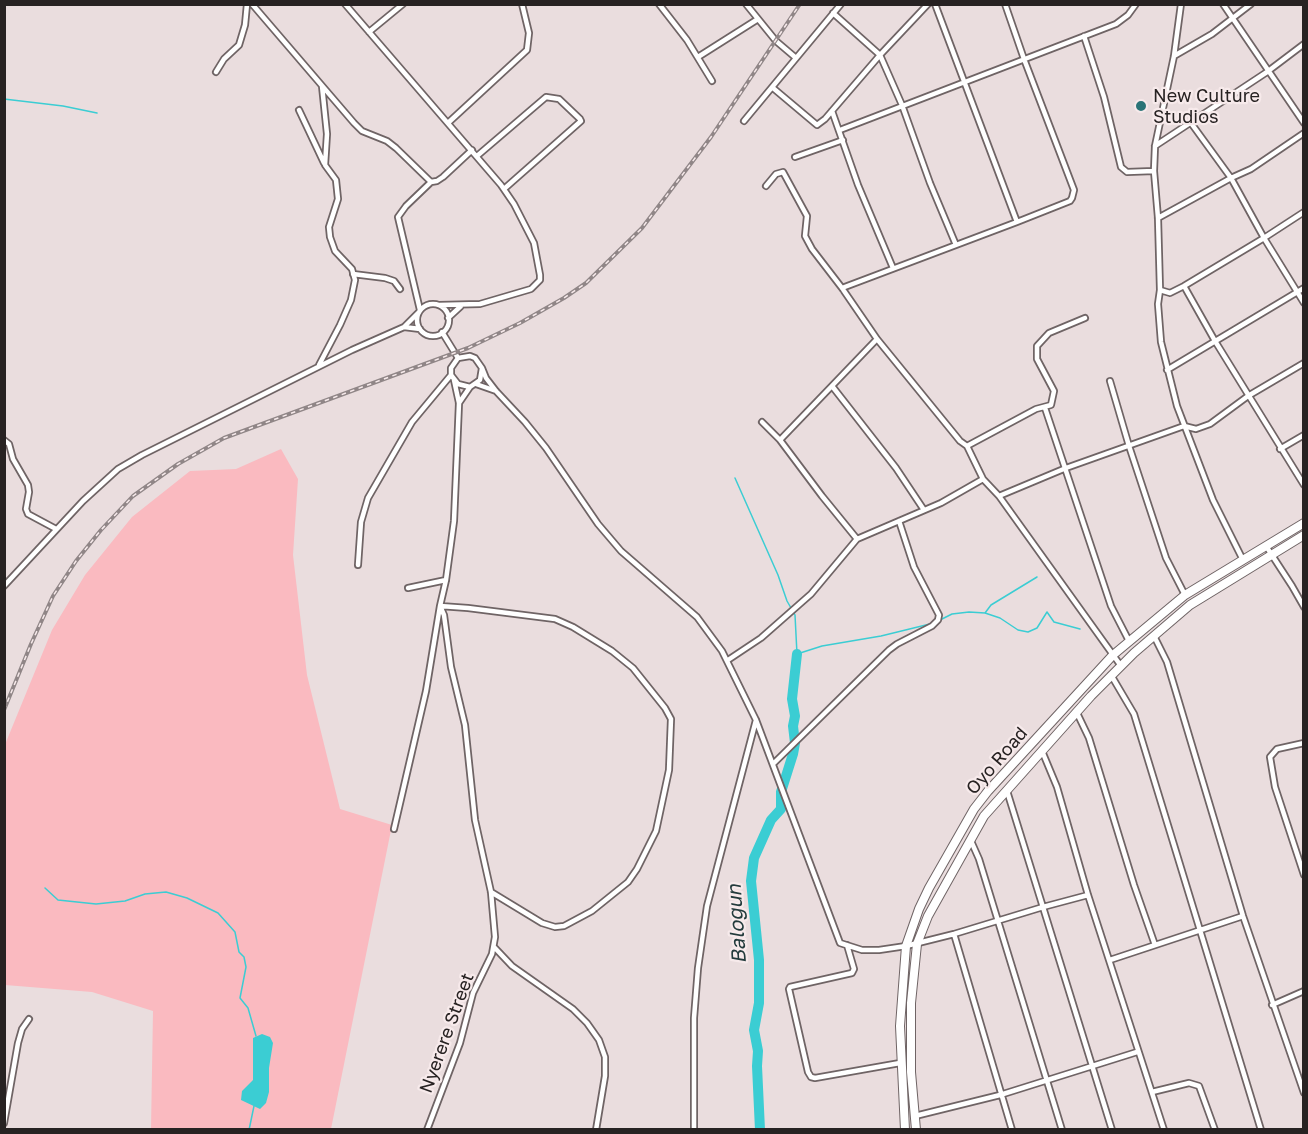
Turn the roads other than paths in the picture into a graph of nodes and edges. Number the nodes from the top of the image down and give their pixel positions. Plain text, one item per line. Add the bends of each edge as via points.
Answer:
1 (247, 4) edge
2 (252, 4) edge
3 (345, 4) edge
4 (403, 4) edge
5 (522, 4) edge
6 (659, 4) edge
7 (746, 4) edge
8 (841, 4) edge
9 (928, 4) edge
10 (935, 4) edge
11 (1005, 4) edge
12 (1136, 4) edge
13 (1181, 4) edge
14 (1223, 4) edge
15 (1251, 4) edge
16 (834, 13) junction
17 (758, 19) junction
18 (1233, 19) junction
19 (369, 32) junction
20 (1084, 36) junction
21 (1304, 44) edge
22 (880, 55) junction
23 (1174, 56) junction
24 (698, 57) junction
25 (796, 58) junction
26 (1024, 59) junction
27 (216, 72) dead end
28 (1267, 72) junction
29 (712, 81) dead end
30 (964, 83) junction
31 (322, 86) junction
32 (773, 88) junction
33 (902, 105) junction
34 (299, 110) dead end
35 (832, 111) junction
36 (744, 121) dead end
37 (449, 122) junction
38 (1191, 123) junction
39 (1304, 123) edge
40 (840, 130) junction
41 (1304, 133) edge
42 (843, 140) junction
43 (1155, 146) junction
44 (472, 150) junction
45 (477, 156) junction
46 (795, 157) dead end
47 (325, 165) junction
48 (1153, 171) junction
49 (1231, 178) junction
50 (431, 182) junction
51 (766, 186) dead end
52 (504, 189) junction
53 (1304, 212) edge
54 (1158, 218) junction
55 (1017, 222) junction
56 (1264, 238) junction
57 (956, 245) junction
58 (893, 268) junction
59 (353, 274) junction
60 (1184, 286) junction
61 (842, 288) junction
62 (1304, 288) edge
63 (400, 289) dead end
64 (1160, 290) junction
65 (1297, 292) junction
66 (1304, 303) edge
67 (439, 305) junction
68 (460, 306) junction
69 (419, 311) junction
70 (448, 318) junction
71 (1085, 318) dead end
72 (404, 327) junction
73 (420, 329) junction
74 (442, 332) junction
75 (877, 339) junction
76 (1215, 341) junction
77 (458, 358) junction
78 (1304, 363) edge
79 (318, 367) junction
80 (482, 368) junction
81 (1167, 370) junction
82 (453, 377) junction
83 (1110, 381) dead end
84 (473, 385) junction
85 (832, 386) junction
86 (496, 391) junction
87 (1248, 396) junction
88 (459, 403) junction
89 (1045, 408) junction
90 (762, 422) dead end
91 (1184, 426) junction
92 (1304, 435) edge
93 (4, 440) edge
94 (780, 440) junction
95 (967, 446) junction
96 (1129, 446) junction
97 (1280, 449) junction
98 (1066, 468) junction
99 (983, 479) junction
100 (1304, 485) edge
101 (999, 496) junction
102 (924, 510) junction
103 (899, 521) junction
104 (1304, 523) edge
105 (56, 530) junction
106 (1304, 535) edge
107 (857, 539) junction
108 (1269, 550) junction
109 (1243, 560) junction
110 (358, 565) dead end
111 (446, 580) junction
112 (4, 586) edge
113 (408, 588) dead end
114 (1185, 595) junction
115 (440, 606) junction
116 (1304, 607) edge
117 (1154, 636) junction
118 (1129, 641) junction
119 (1113, 655) junction
120 (728, 660) junction
121 (1121, 666) junction
122 (1111, 675) junction
123 (1077, 713) junction
124 (756, 720) junction
125 (1304, 743) edge
126 (1042, 751) junction
127 (773, 764) junction
128 (1007, 789) junction
129 (394, 829) dead end
130 (969, 839) junction
131 (1304, 875) edge
132 (491, 892) junction
133 (1088, 895) junction
134 (1042, 906) junction
135 (1243, 916) junction
136 (997, 922) junction
137 (1199, 929) junction
138 (954, 934) junction
139 (917, 944) junction
140 (847, 945) junction
141 (1155, 945) junction
142 (906, 946) junction
143 (494, 947) junction
144 (1110, 960) junction
145 (1304, 991) edge
146 (1272, 1005) junction
147 (29, 1019) dead end
148 (1137, 1052) junction
149 (900, 1063) junction
150 (1093, 1067) junction
151 (1047, 1081) junction
152 (1152, 1092) junction
153 (1304, 1093) edge
154 (1000, 1095) junction
155 (914, 1116) junction
156 (4, 1122) edge
157 (427, 1130) edge
158 (596, 1130) edge
159 (694, 1130) edge
160 (905, 1130) edge
161 (916, 1130) edge
162 (1012, 1130) edge
163 (1062, 1130) edge
164 (1112, 1130) edge
165 (1164, 1130) edge
166 (1215, 1130) edge
167 (1261, 1130) edge

1 - 27 street via 239,45
2 - 31 street
3 - 19 street
4 - 19 street
5 - 37 street via 529,33 527,50
6 - 24 street
7 - 17 street
8 - 16 street
9 - 22 street
10 - 30 street
11 - 26 street
12 - 20 street via 1124,19
13 - 23 street
14 - 18 street
15 - 18 street
16 - 22 street
16 - 25 street
17 - 24 street
17 - 25 street
18 - 23 street
18 - 28 street
19 - 37 street
20 - 26 street
20 - 48 street via 1121,166 1127,172
21 - 28 street
22 - 33 street
22 - 35 street
23 - 43 street
24 - 29 street
25 - 32 street
26 - 30 street
26 - 55 street via 1074,194 1070,201
28 - 38 street
28 - 39 street
30 - 33 street
30 - 55 street
31 - 47 street via 327,134
31 - 50 street via 362,131 387,141
32 - 35 street via 817,125
32 - 36 street
33 - 40 street
33 - 57 street
34 - 47 street
35 - 40 street
37 - 44 street
38 - 43 street
38 - 49 street
40 - 42 street
41 - 49 street via 1251,170
42 - 46 street
42 - 58 street
43 - 48 street
44 - 45 street
44 - 50 street via 443,177
45 - 52 street
45 - 52 street via 546,97 559,99 580,119
47 - 59 street via 336,180 338,199 329,227 330,237 335,251
48 - 54 street
49 - 54 street
49 - 56 street
50 - 69 street via 398,217
51 - 61 street via 783,172 807,216 805,236
52 - 68 street via 534,243 540,280 521,293
53 - 56 street
54 - 64 street
55 - 57 street
56 - 60 street
56 - 65 street
57 - 58 street
58 - 61 street
59 - 63 street via 385,278
59 - 79 street via 351,300
60 - 64 street via 1170,293
60 - 76 street
61 - 75 street
62 - 65 street
64 - 81 street via 1158,324
65 - 66 street
65 - 76 street
67 - 68 street
67 - 69 street via 427,305
67 - 70 street
68 - 70 street
69 - 72 street
69 - 73 street
70 - 74 street
71 - 89 street via 1049,333 1037,346 1037,359 1054,391 1051,405
72 - 73 street
72 - 79 street
73 - 74 street via 430,335
74 - 77 street
75 - 85 street
75 - 95 street
76 - 81 street
76 - 87 street
77 - 80 street via 475,358
77 - 82 street via 451,368
78 - 87 street
79 - 105 street via 118,469
80 - 84 street
80 - 86 street
81 - 91 street
82 - 84 street via 458,384
82 - 88 street
82 - 110 street via 412,422 373,489 361,522
83 - 96 street
84 - 86 street
84 - 88 street
85 - 94 street
85 - 102 street
86 - 120 street via 546,448 598,524 621,550 697,617
87 - 91 street via 1210,424 1196,429
87 - 97 street
88 - 111 street via 454,521
89 - 95 street via 1036,409
89 - 98 street
90 - 94 street
91 - 96 street
91 - 109 street via 1213,500
92 - 97 street
93 - 105 street via 28,485 28,513
94 - 107 street
95 - 99 street
96 - 98 street
96 - 114 street via 1166,558
97 - 100 street
98 - 101 street
98 - 118 street via 1111,606
99 - 101 street
99 - 102 street
101 - 119 street
102 - 103 street
103 - 107 street
103 - 127 street via 914,567 939,615 938,621 889,650
104 - 108 main road, Oyo Road
105 - 112 street
106 - 108 main road, Oyo Road
107 - 120 street via 811,594 761,638
108 - 109 main road, Oyo Road
108 - 116 street
108 - 117 main road, Oyo Road via 1190,605
109 - 114 main road, Oyo Road
111 - 113 street
111 - 115 street
114 - 118 main road, Oyo Road
115 - 129 street via 426,691
115 - 132 street via 465,725 475,820
115 - 132 street via 543,617 573,627 633,668 671,719 670,763 658,824 628,882 580,919 555,927
117 - 121 main road, Oyo Road
117 - 135 street via 1174,684
118 - 119 main road, Oyo Road
119 - 121 street
119 - 142 main road, Oyo Road via 974,809 929,888
120 - 124 street
121 - 122 main road, Oyo Road
122 - 123 main road, Oyo Road
122 - 137 street via 1134,714
123 - 126 main road, Oyo Road
123 - 141 street via 1089,738
124 - 127 street
124 - 159 street via 707,906 694,1018
125 - 131 street via 1277,749 1270,757 1275,787
126 - 128 main road, Oyo Road
126 - 133 street via 1057,787
127 - 140 street via 840,944
128 - 130 main road, Oyo Road
128 - 134 street
130 - 136 street via 979,859
130 - 139 main road, Oyo Road via 927,916
132 - 143 street
133 - 134 street
133 - 144 street
134 - 136 street
134 - 150 street
135 - 137 street
135 - 146 street
136 - 138 street
136 - 151 street
137 - 141 street
137 - 167 street
138 - 139 street
138 - 154 street
139 - 142 street
139 - 155 main road, Oyo Road via 911,1003
140 - 142 street via 862,950
140 - 149 street via 852,973 789,989 807,1072 815,1078
141 - 144 street
142 - 149 main road, Oyo Road via 900,1004
143 - 157 street, Nyerere Street via 473,993 460,1043
143 - 158 street via 512,966 573,1009 599,1040 605,1076
144 - 148 street
145 - 146 street
146 - 153 street
147 - 156 street via 18,1042
148 - 150 street
148 - 152 street
149 - 160 main road, Oyo Road
150 - 151 street
150 - 164 street
151 - 154 street
151 - 163 street
152 - 165 street
152 - 166 street via 1189,1083 1199,1086
154 - 155 street
154 - 162 street
155 - 161 main road, Oyo Road

